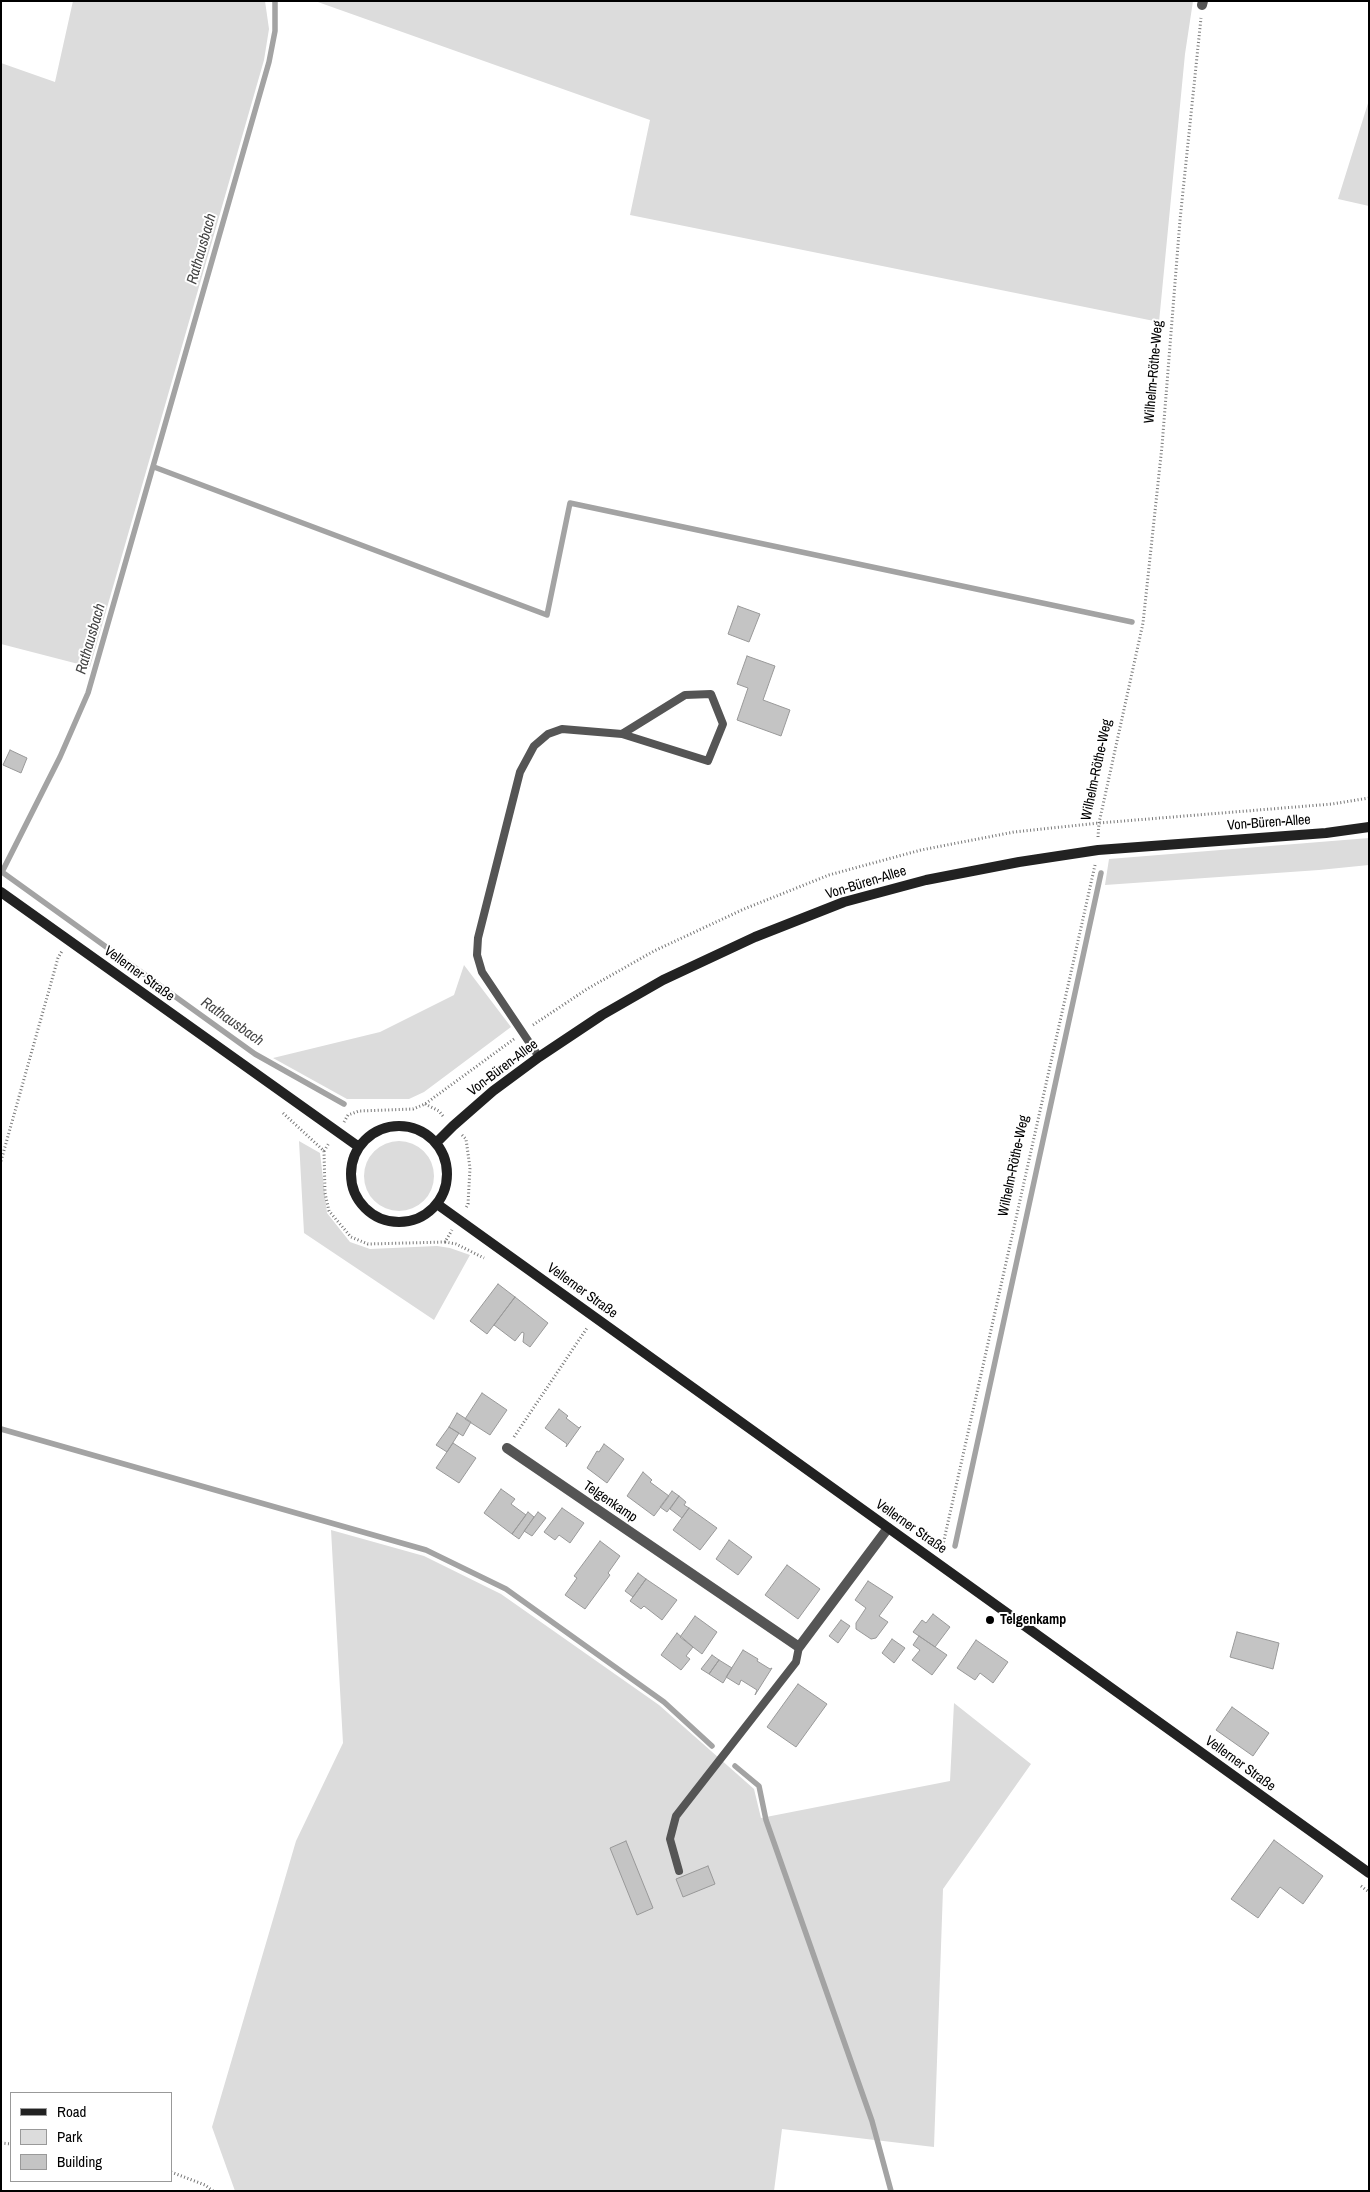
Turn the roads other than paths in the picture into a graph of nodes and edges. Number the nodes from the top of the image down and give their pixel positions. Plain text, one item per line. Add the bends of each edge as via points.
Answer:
1 (622, 734) junction
2 (1369, 827) edge
3 (1, 892) edge
4 (539, 1056) junction
5 (436, 1143) junction
6 (359, 1147) junction
7 (437, 1204) junction
8 (506, 1448) road end
9 (888, 1528) junction
10 (799, 1647) junction
11 (679, 1871) dead end
12 (1369, 1873) edge

1 - 1 lane via 685,694 711,694 723,724 708,762
1 - 4 lane via 562,730 548,734 534,746 520,772 478,938 477,955 482,972
2 - 4 main road, Von-Büren-Allee via 1098,850 926,880 844,902 755,937 663,980
3 - 6 main road, Vellerner Straße
4 - 5 main road, Von-Büren-Allee via 493,1091
5 - 6 main road via 418,1130 396,1126 369,1136
5 - 7 main road via 444,1157 447,1174 445,1190
6 - 7 main road via 352,1162 351,1178 355,1194 364,1208 378,1218 393,1222 410,1221
7 - 9 main road, Vellerner Straße
8 - 10 street, Telgenkamp
9 - 10 street
9 - 12 main road, Vellerner Straße
10 - 11 lane via 796,1662 676,1816 670,1839

